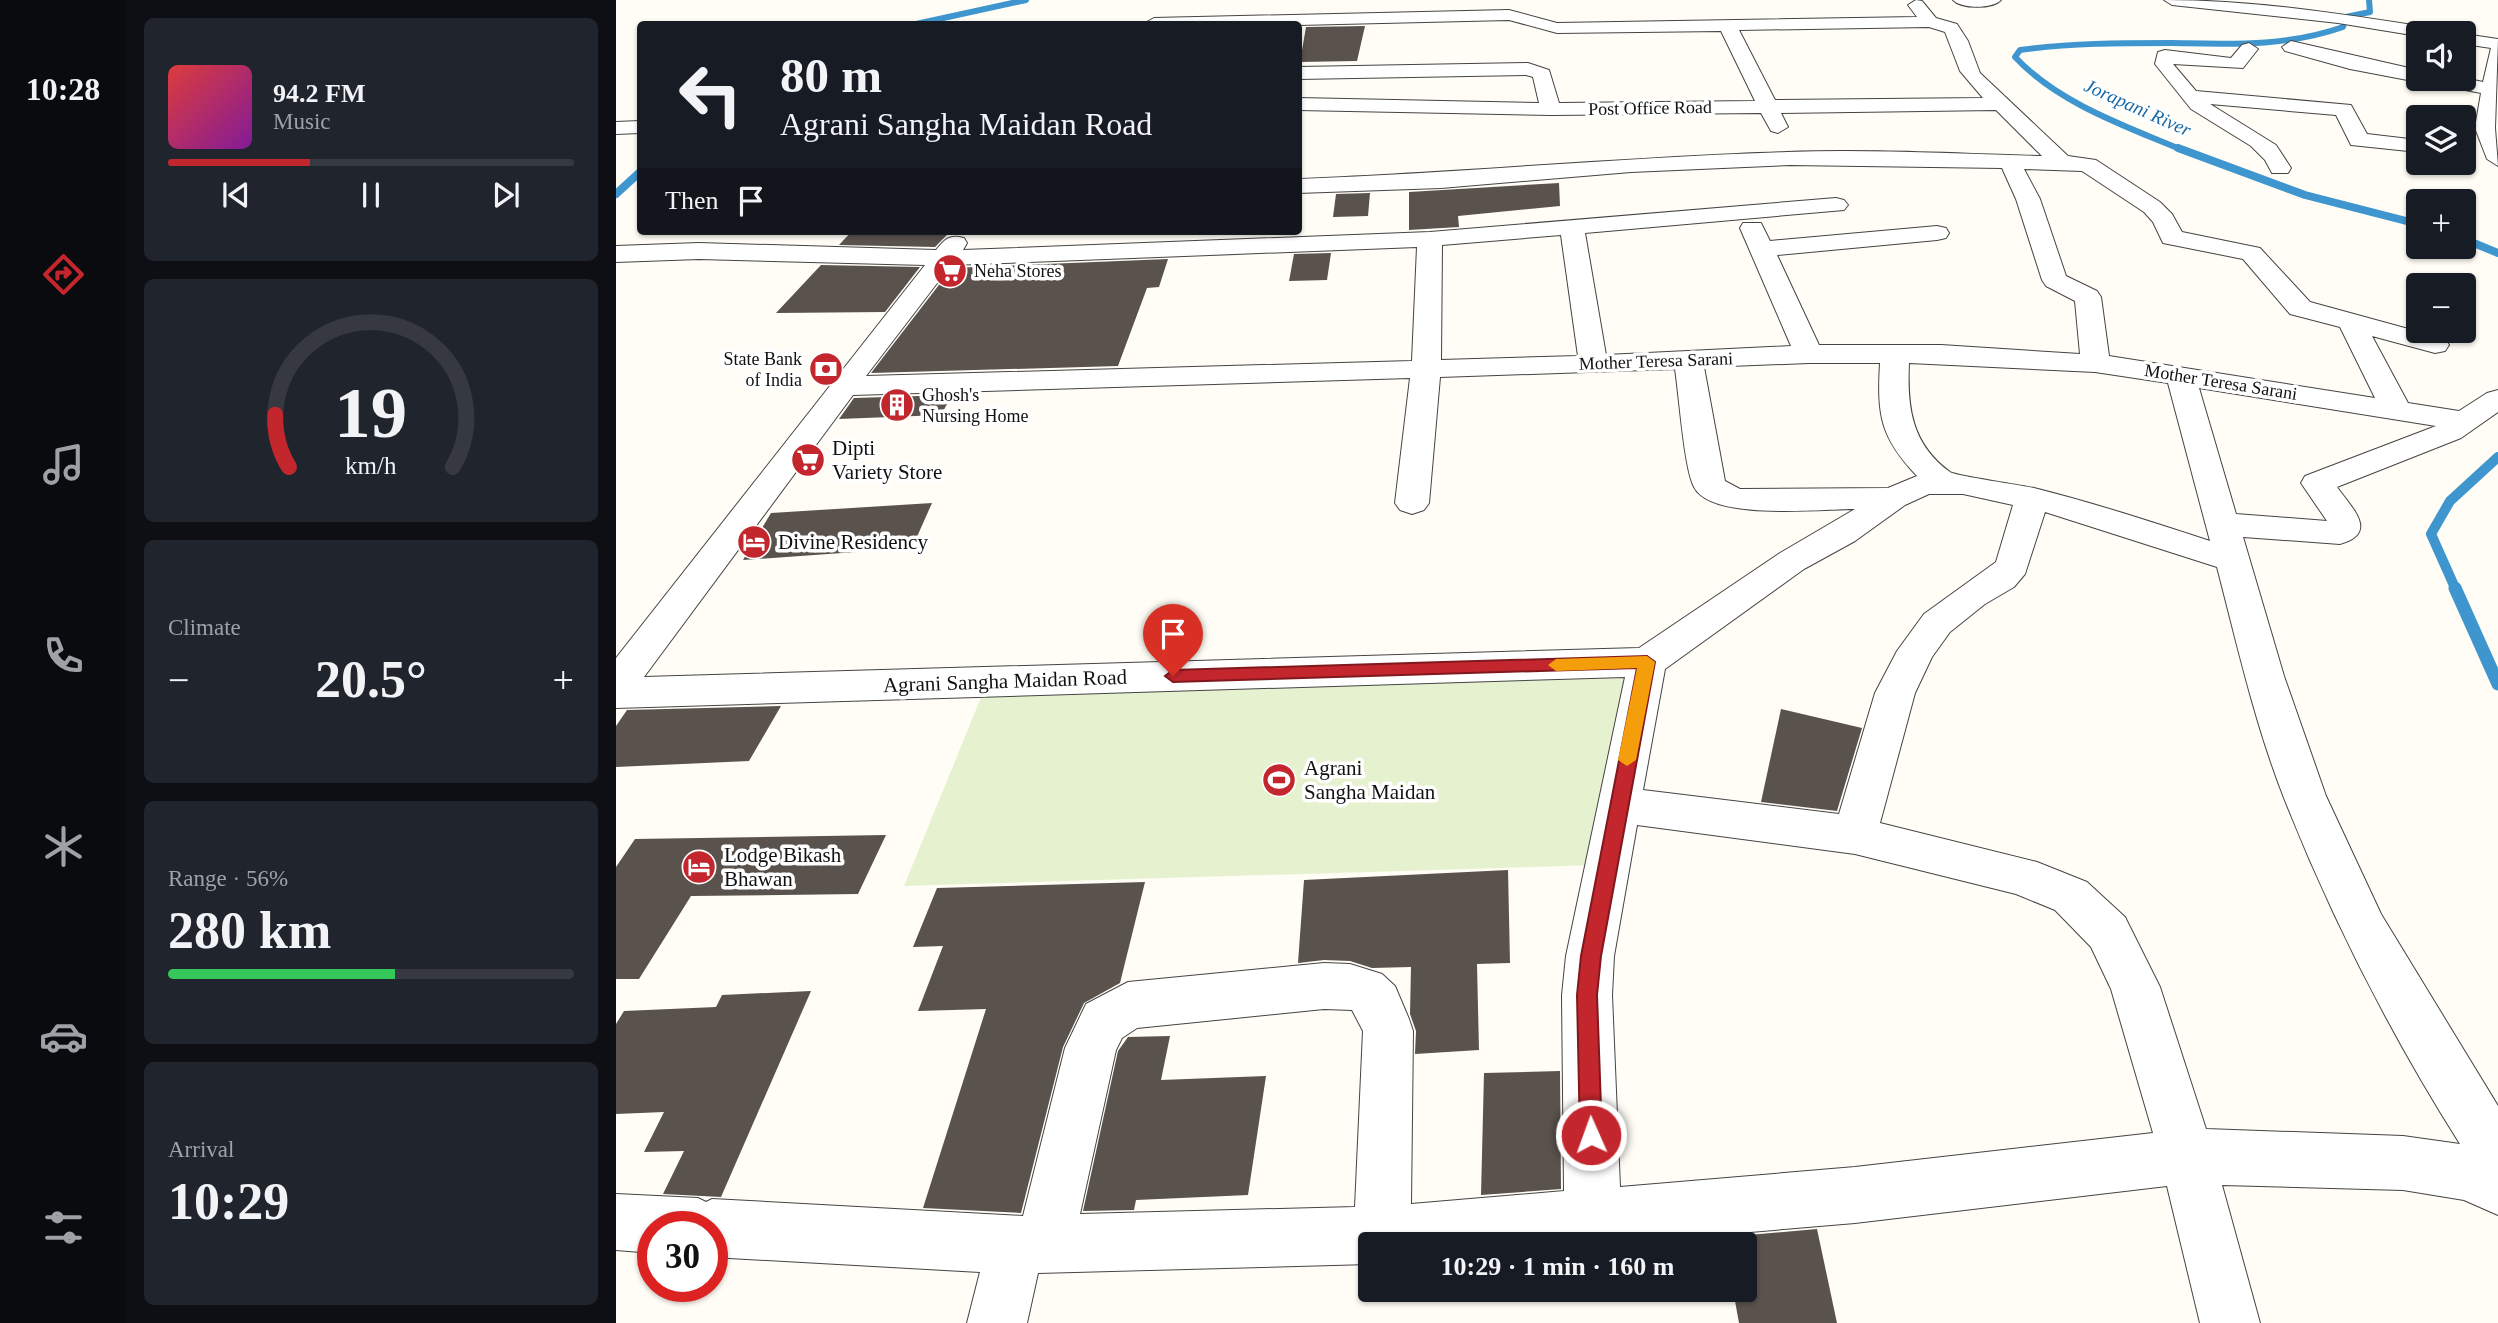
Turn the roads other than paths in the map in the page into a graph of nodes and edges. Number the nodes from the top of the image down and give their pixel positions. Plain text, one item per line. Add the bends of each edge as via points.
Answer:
1 (1912, 0) edge
2 (1961, 0) edge
3 (1993, 0) edge
4 (2172, 0) edge
5 (1244, 3) dead end
6 (1172, 5) edge
7 (1631, 9) dead end
8 (1342, 19) junction
9 (1156, 21) edge
10 (1288, 21) edge
11 (1930, 22) junction
12 (1728, 26) junction
13 (1638, 27) junction
14 (2406, 29) edge
15 (2476, 40) edge
16 (2498, 44) edge
17 (2291, 47) dead end
18 (2249, 49) dead end
19 (2498, 51) edge
20 (1323, 72) junction
21 (1302, 73) edge
22 (2406, 73) edge
23 (2476, 86) edge
24 (2492, 89) junction
25 (2191, 97) junction
26 (1302, 104) edge
27 (2002, 104) junction
28 (1770, 107) junction
29 (1551, 109) junction
30 (637, 127) edge
31 (616, 128) edge
32 (2406, 145) edge
33 (2490, 156) edge
34 (1790, 158) junction
35 (2010, 163) junction
36 (2062, 163) junction
37 (2280, 168) dead end
38 (1302, 186) edge
39 (1836, 205) dead end
40 (1745, 213) junction
41 (1572, 228) junction
42 (1937, 233) dead end
43 (962, 235) edge
44 (1430, 239) junction
45 (1761, 249) junction
46 (616, 254) edge
47 (943, 258) junction
48 (2351, 324) junction
49 (2435, 345) dead end
50 (1809, 354) junction
51 (1895, 354) junction
52 (1688, 361) junction
53 (2095, 363) junction
54 (1593, 364) junction
55 (1426, 369) junction
56 (2181, 376) junction
57 (843, 386) junction
58 (2498, 399) edge
59 (2397, 411) junction
60 (2464, 421) junction
61 (1943, 483) junction
62 (1893, 498) junction
63 (2032, 498) junction
64 (1412, 503) dead end
65 (2229, 543) junction
66 (1647, 662) junction
67 (616, 690) edge
68 (1618, 805) junction
69 (1854, 835) junction
70 (2498, 1154) edge
71 (2187, 1156) junction
72 (2498, 1187) edge
73 (1593, 1219) junction
74 (616, 1222) edge
75 (637, 1223) edge
76 (728, 1229) edge
77 (1382, 1232) edge
78 (1422, 1232) edge
79 (1358, 1236) edge
80 (1030, 1244) junction
81 (997, 1323) edge
82 (2230, 1323) edge

1 - 11 street
2 - 3 street
4 - 14 street
5 - 6 street
6 - 9 street
7 - 13 street
8 - 10 street
8 - 13 street via 1509,15 1528,17 1552,28
8 - 20 street
11 - 12 street
11 - 27 street via 1951,28 1965,50 1969,72
12 - 13 street
12 - 28 street
15 - 16 street
17 - 22 street
18 - 25 street via 2236,64 2165,56 2164,64
19 - 24 street
20 - 21 street
20 - 29 street via 1538,70
23 - 24 street
24 - 33 street via 2485,128
25 - 32 street via 2344,109 2359,140
25 - 37 street via 2266,148
26 - 29 street, Post Office Road
27 - 28 street, Post Office Road
27 - 36 street
28 - 29 street, Post Office Road
28 - 34 street
30 - 31 street
34 - 35 street
34 - 38 street via 1631,165 1468,180
35 - 36 street
35 - 53 street via 2028,199 2054,280 2088,297
36 - 48 street via 2088,165 2135,194 2164,219 2172,238 2251,253 2300,308
39 - 40 street
40 - 41 street
40 - 45 street
41 - 44 street
41 - 54 street
42 - 45 street
43 - 47 street
44 - 47 street
44 - 55 street
45 - 50 street
46 - 47 street
47 - 57 street
48 - 49 street
48 - 59 street
50 - 51 street, Mother Teresa Sarani
50 - 52 street, Mother Teresa Sarani
51 - 53 street, Mother Teresa Sarani
51 - 61 street via 1892,409 1896,429
52 - 54 street, Mother Teresa Sarani
52 - 62 street via 1709,485 1715,493 1740,499
53 - 56 street, Mother Teresa Sarani
54 - 55 street, Mother Teresa Sarani
55 - 57 street, Mother Teresa Sarani
55 - 64 street
56 - 59 street, Mother Teresa Sarani
56 - 65 street
57 - 67 street
58 - 60 street
59 - 60 street, Mother Teresa Sarani
60 - 65 street via 2317,483 2344,522 2340,533
61 - 62 street via 1924,484
61 - 63 street
62 - 66 street via 1843,534 1792,561
63 - 65 street
63 - 69 street via 2012,566 1937,623 1916,651 1895,693
65 - 70 street via 2265,676 2305,796 2364,929
66 - 67 street, Agrani Sangha Maidan Road
66 - 68 street
68 - 69 street
68 - 73 street via 1587,995
69 - 71 street via 2021,876 2071,896 2108,932 2135,987
71 - 72 street via 2403,1163 2467,1173
71 - 73 street via 1855,1195
71 - 82 street
73 - 78 street
74 - 75 street
76 - 80 street
77 - 80 street via 1388,1031 1378,1003 1363,988 1328,985 1128,1006 1104,1021 1091,1048
79 - 80 street
80 - 81 street

